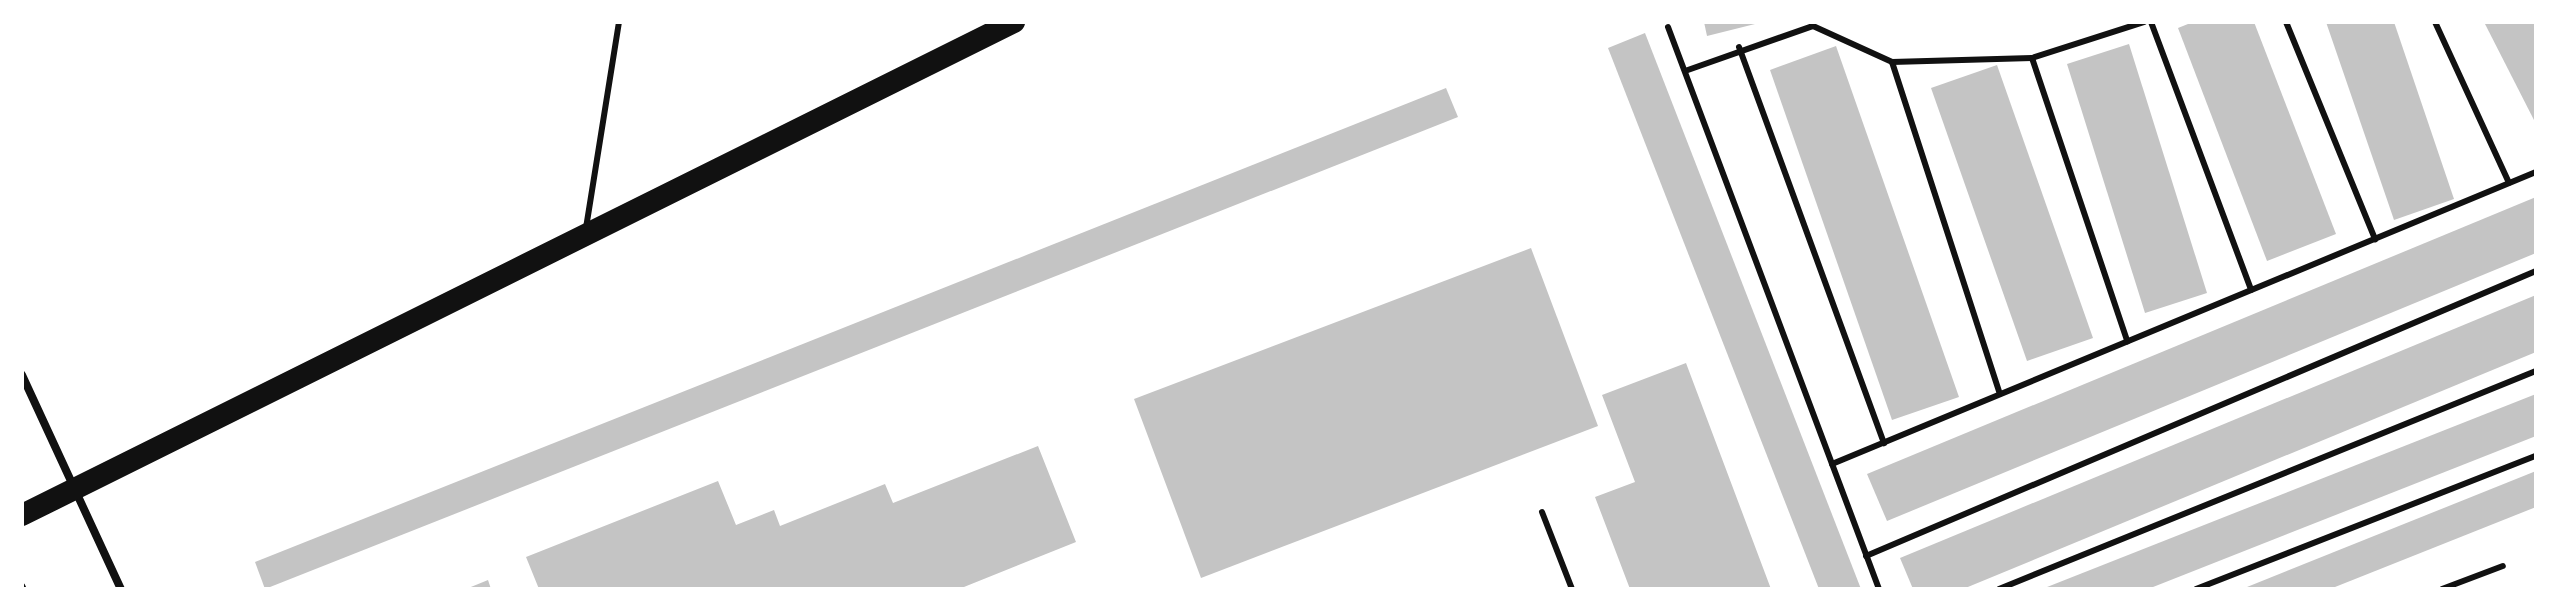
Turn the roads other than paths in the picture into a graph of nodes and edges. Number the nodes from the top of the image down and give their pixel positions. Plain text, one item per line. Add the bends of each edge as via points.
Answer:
1 (619, 22) edge
2 (1014, 22) edge
3 (2144, 22) edge
4 (2151, 22) edge
5 (2286, 22) edge
6 (2435, 22) edge
7 (1668, 27) dead end
8 (1739, 47) junction
9 (2032, 58) junction
10 (1892, 62) junction
11 (1685, 71) junction
12 (2536, 172) edge
13 (2509, 183) junction
14 (584, 236) junction
15 (2375, 239) junction
16 (2536, 271) edge
17 (2251, 290) junction
18 (2127, 341) junction
19 (2536, 371) edge
20 (22, 375) edge
21 (2000, 394) junction
22 (1884, 443) junction
23 (2536, 456) edge
24 (1832, 464) junction
25 (72, 491) junction
26 (1542, 512) dead end
27 (22, 515) edge
28 (1866, 556) junction
29 (2503, 566) dead end
30 (121, 589) edge
31 (1572, 589) edge
32 (1879, 589) edge
33 (1999, 589) edge
34 (2196, 589) edge
35 (2442, 589) edge

1 - 14 lane
2 - 14 highway
3 - 9 lane
4 - 17 lane
5 - 15 lane
6 - 13 lane
7 - 11 lane
8 - 10 lane via 1813,26
8 - 11 lane
8 - 22 lane
9 - 10 lane
9 - 18 lane
10 - 21 lane
11 - 24 lane
12 - 13 lane
13 - 15 lane
14 - 25 highway
15 - 17 lane
16 - 28 lane
17 - 18 lane
18 - 21 lane
19 - 33 lane
20 - 25 street
21 - 22 lane
22 - 24 lane
23 - 34 lane
24 - 28 lane
25 - 27 highway
25 - 30 street
26 - 31 lane
28 - 32 lane
29 - 35 lane

